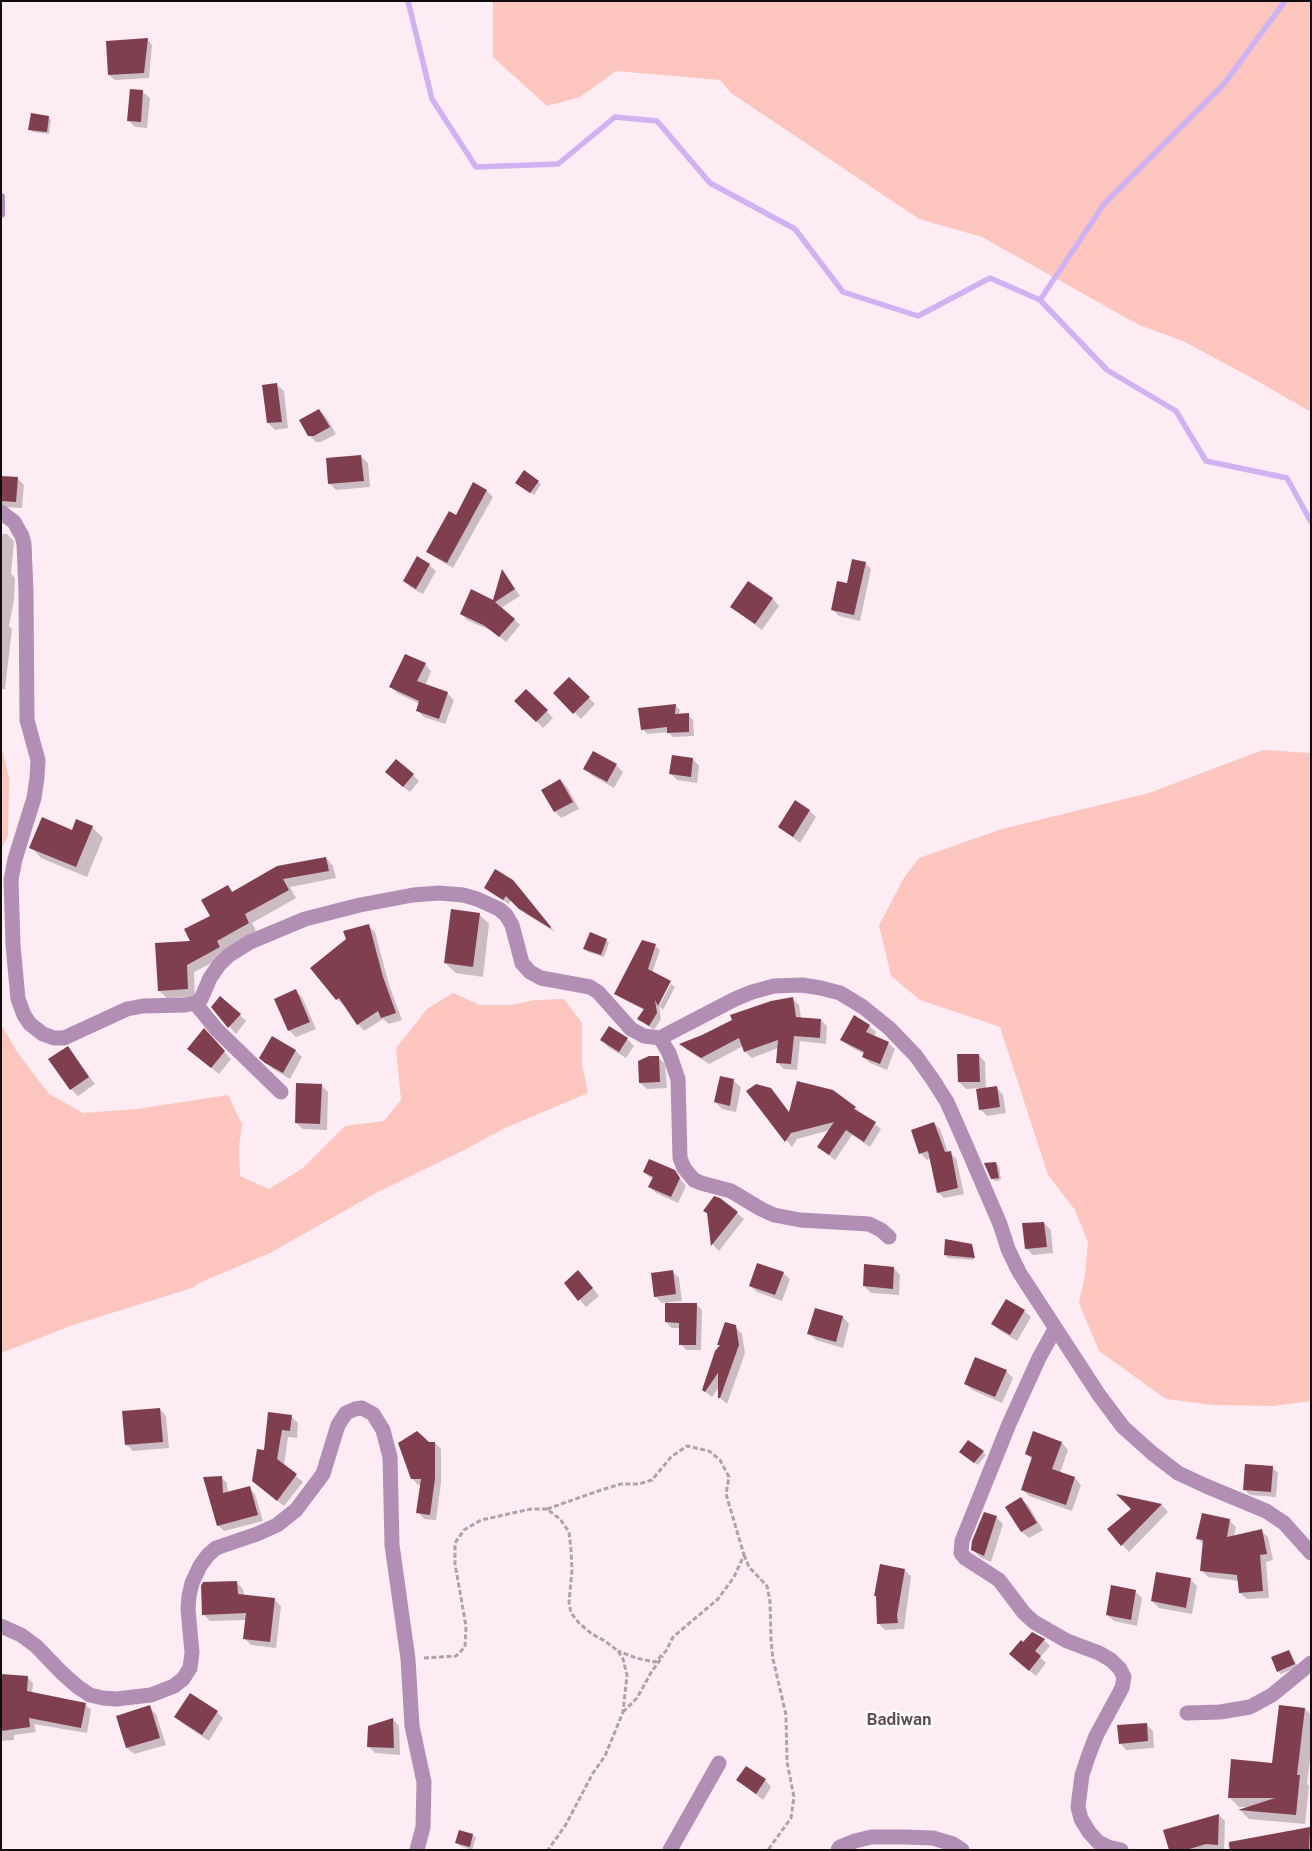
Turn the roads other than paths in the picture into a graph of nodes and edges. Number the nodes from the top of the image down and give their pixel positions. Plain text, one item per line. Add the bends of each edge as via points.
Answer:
1 (1, 197) edge
2 (1, 214) edge
3 (1, 512) edge
4 (195, 1003) junction
5 (660, 1038) junction
6 (281, 1092) dead end
7 (889, 1237) dead end
8 (1055, 1329) junction
9 (1311, 1553) edge
10 (1, 1626) edge
11 (1311, 1663) edge
12 (1187, 1713) dead end
13 (719, 1763) dead end
14 (416, 1850) edge
15 (670, 1850) edge
16 (838, 1850) edge
17 (962, 1850) edge
18 (1121, 1850) edge

1 - 2 lane
3 - 4 street via 14,522 24,544 27,712 38,760 34,798 11,880 18,999 24,1015 43,1034 64,1038 128,1010
4 - 5 street via 201,999 218,965 250,942 305,919 360,905 439,893 463,895 488,903 506,915 512,925 522,963 530,972 541,978 590,987 630,1030
4 - 6 street via 217,1030
5 - 7 street via 678,1080 680,1158 694,1180 731,1191 774,1215 800,1220 869,1224
5 - 8 street via 735,999 774,986 821,988 840,993 863,1007 916,1056 947,1102 1008,1249
8 - 9 street via 1123,1427 1152,1453 1192,1480 1266,1511 1284,1523
8 - 18 street via 994,1460 962,1541 961,1553 999,1580 1034,1622 1067,1641 1105,1656 1120,1669 1124,1677 1122,1688 1088,1757 1078,1807 1088,1832 1098,1842
10 - 14 street via 36,1646 78,1687 90,1694 102,1698 124,1698 151,1695 174,1686 190,1668 189,1596 200,1566 216,1548 277,1525 296,1510 323,1474 338,1425 346,1413 362,1408 373,1414 383,1430 390,1457 392,1545 408,1659 412,1726 424,1782 423,1827
11 - 12 street via 1250,1707
13 - 15 street
16 - 17 street via 871,1837 906,1837 932,1838

